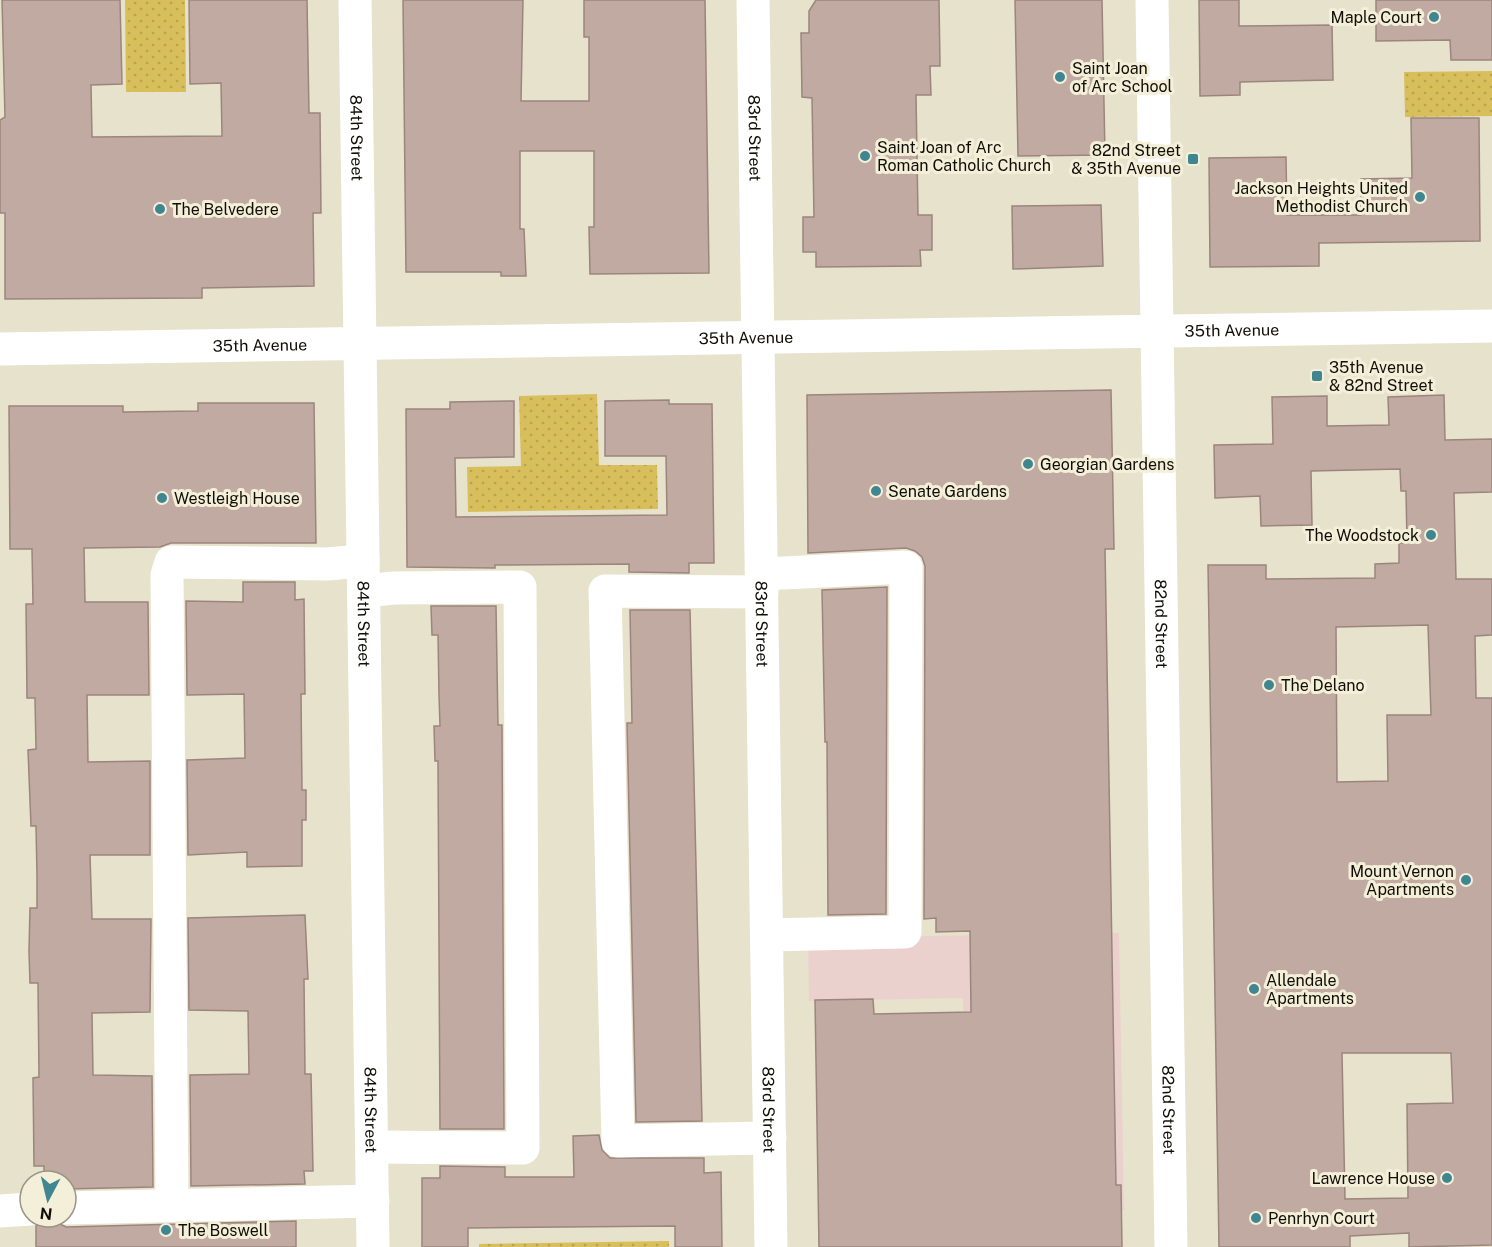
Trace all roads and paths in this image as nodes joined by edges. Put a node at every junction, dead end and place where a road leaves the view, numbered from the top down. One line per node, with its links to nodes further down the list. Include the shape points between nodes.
1 (355, 0): 7 (street, 84th Street)
2 (753, 0): 6 (street, 83rd Street)
3 (1152, 0): 5 (street, 82nd Street)
4 (1492, 326): 5 (street, 35th Avenue)
5 (1158, 331): 6 (street, 35th Avenue); 21 (street, 82nd Street)
6 (759, 337): 7 (street, 35th Avenue); 10 (street, 83rd Street)
7 (360, 342): 8 (street, 35th Avenue); 9 (street, 84th Street)
8 (0, 349)
9 (364, 576): 13 (street, 84th Street); 13 (street, via 394,588 520,587 523,1148); 15 (street, via 327,564 171,562 167,575)
10 (762, 583): 11 (street, 83rd Street); 11 (street, via 906,567 905,932); 12 (street, via 604,591 618,1141)
11 (767, 936): 12 (street, 83rd Street)
12 (770, 1138): 20 (street, 83rd Street)
13 (372, 1148): 14 (street, 84th Street)
14 (373, 1201): 15 (street); 19 (street, 84th Street)
15 (172, 1205): 16 (street)
16 (78, 1208)
17 (18, 1210): 18 (street)
18 (0, 1211)
19 (373, 1247)
20 (771, 1247)
21 (1171, 1247)

